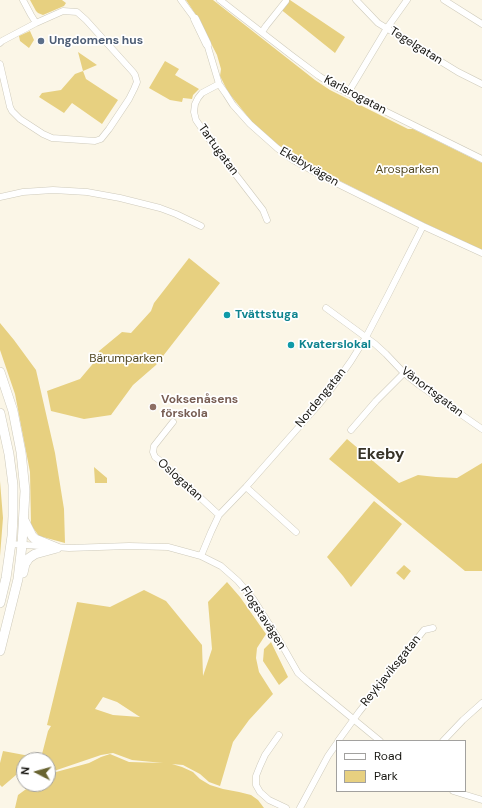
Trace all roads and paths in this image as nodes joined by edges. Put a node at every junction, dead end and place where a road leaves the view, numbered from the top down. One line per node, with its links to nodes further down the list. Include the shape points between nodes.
1 (23, 0): 9 (street)
2 (181, 0): 8 (street, Ekebyvägen)
3 (220, 0): 12 (street, Karlsrogatan)
4 (286, 0): 12 (street)
5 (356, 0): 11 (street, Tegelgatan, via 378,23)
6 (407, 0): 11 (street)
7 (444, 0): 10 (street)
8 (195, 19): 14 (street, Ekebyvägen)
9 (36, 23): 13 (street); 15 (street, via 64,11 77,12 135,75 136,82 129,100 102,139 95,141 49,138 20,119 10,107)
10 (482, 24)
11 (387, 28): 17 (street, Tegelgatan); 18 (street)
12 (262, 32): 18 (street, Karlsrogatan, via 319,76)
13 (0, 43)
14 (207, 44): 16 (street, Ekebyvägen)
15 (0, 64)
16 (219, 84): 21 (street, Tartugatan, via 198,98 194,112 196,120 263,210); 23 (street, Ekebyvägen, via 250,124 293,160)
17 (482, 84)
18 (348, 93): 19 (street, Karlsrogatan)
19 (482, 159)
20 (0, 196): 22 (street, via 52,190 87,192 160,208)
21 (267, 220)
22 (201, 226)
23 (423, 226): 24 (street, Ekebyvägen); 26 (street, Nordengatan)
24 (482, 253)
25 (326, 308): 26 (street, Vänortsgatan)
26 (366, 337): 28 (street, Vänortsgatan); 33 (street, Nordengatan, via 320,403)
27 (0, 372): 35 (main road, via 13,411 20,452 25,491)
28 (404, 373): 31 (street, Vänortsgatan); 32 (street)
29 (0, 413): 37 (main road, via 13,485)
30 (173, 422): 34 (street, Oslogatan, via 154,446 155,457)
31 (482, 428)
32 (351, 430)
33 (246, 488): 34 (street, Nordengatan); 36 (street)
34 (219, 515): 40 (street, Nordengatan)
35 (24, 518): 38 (main road); 39 (main road, via 35,539)
36 (296, 532)
37 (11, 544): 38 (street, Flogstavägen); 41 (main road)
38 (22, 545): 39 (street, Flogstavägen); 43 (main road, via 18,579)
39 (57, 548): 40 (street, Flogstavägen, via 154,546); 43 (main road, via 29,558 13,615)
40 (201, 556): 46 (street, Flogstavägen, via 221,566 238,581 254,600 298,673)
41 (0, 603)
42 (433, 628): 46 (street, Reykjaviksgatan, via 424,630)
43 (5, 632): 44 (main road)
44 (0, 651)
45 (482, 703): 50 (street)
46 (354, 720): 48 (street); 49 (street, Flogstavägen)
47 (279, 735): 54 (street, via 265,755 256,776 256,785 269,800)
48 (339, 740)
49 (379, 740)
50 (444, 740)
51 (336, 745): 55 (street)
52 (456, 792): 53 (street)
53 (482, 800)
54 (286, 808)
55 (300, 808)

